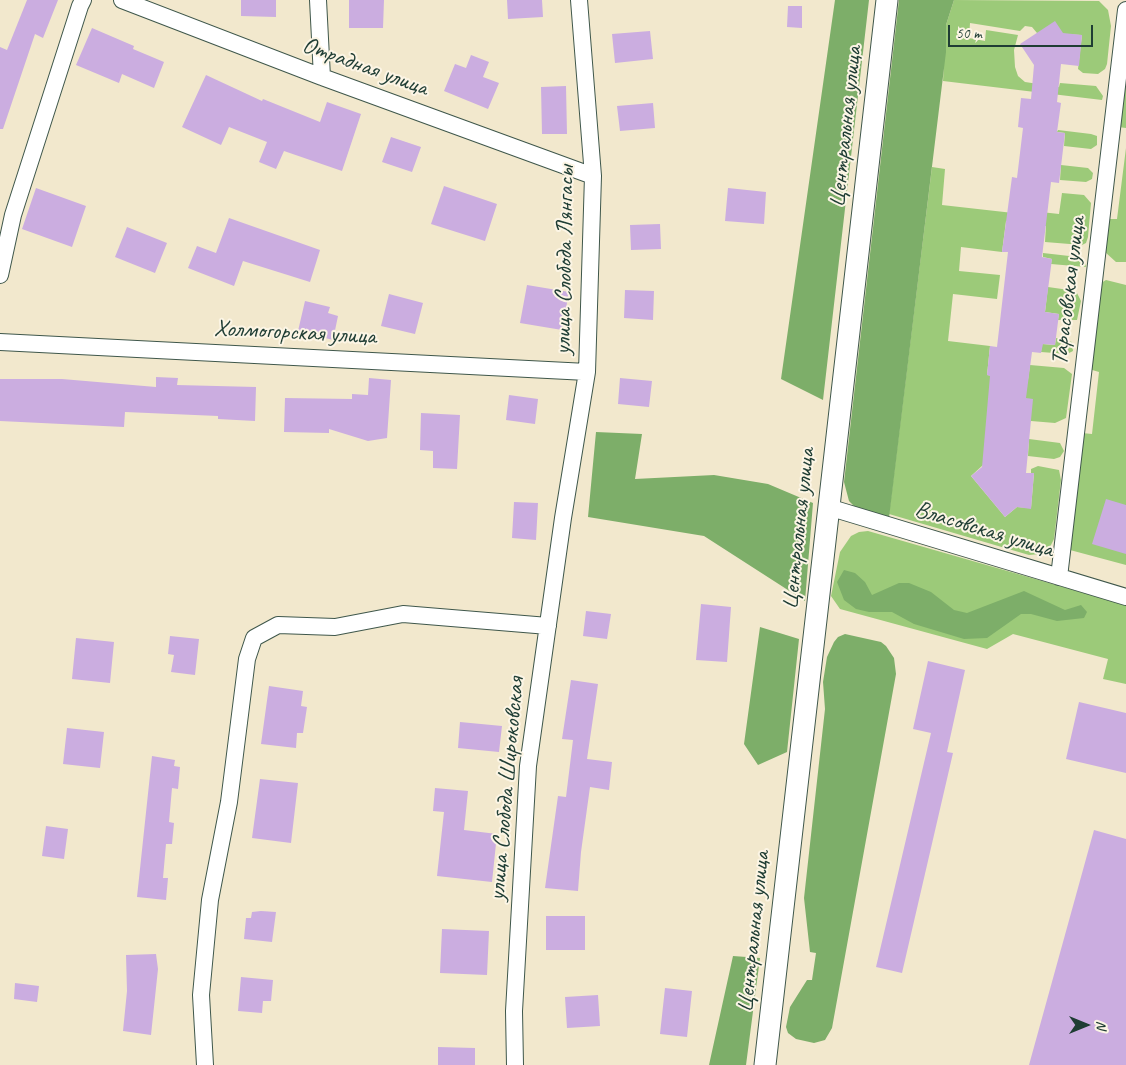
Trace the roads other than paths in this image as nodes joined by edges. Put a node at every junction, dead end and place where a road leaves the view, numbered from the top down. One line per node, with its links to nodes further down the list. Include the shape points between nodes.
1 (84, 0): 9 (street, via 13,215)
2 (122, 0): 7 (street, Отрадная улица)
3 (318, 0): 7 (street)
4 (579, 0): 8 (street, улица Слобода Лянгасы)
5 (887, 0): 12 (street, Центральная улица)
6 (1126, 10): 14 (street, Тарасовская улица)
7 (322, 77): 8 (street, Отрадная улица)
8 (593, 176): 11 (street, улица Слобода Лянгасы)
9 (0, 276)
10 (0, 342): 11 (street, Холмогорская улица)
11 (587, 372): 13 (street, улица Слобода Лянгасы)
12 (828, 507): 14 (street, Власовская улица); 19 (street, Центральная улица)
13 (563, 518): 16 (street, улица Слобода Широковская)
14 (1059, 577): 15 (street, Власовская улица)
15 (1126, 597)
16 (548, 626): 17 (street, via 403,614 336,627 278,625 254,638 248,659 230,802 210,900 201,995); 18 (street, улица Слобода Широковская, via 528,766 514,1011)
17 (205, 1065)
18 (516, 1065)
19 (766, 1065)

